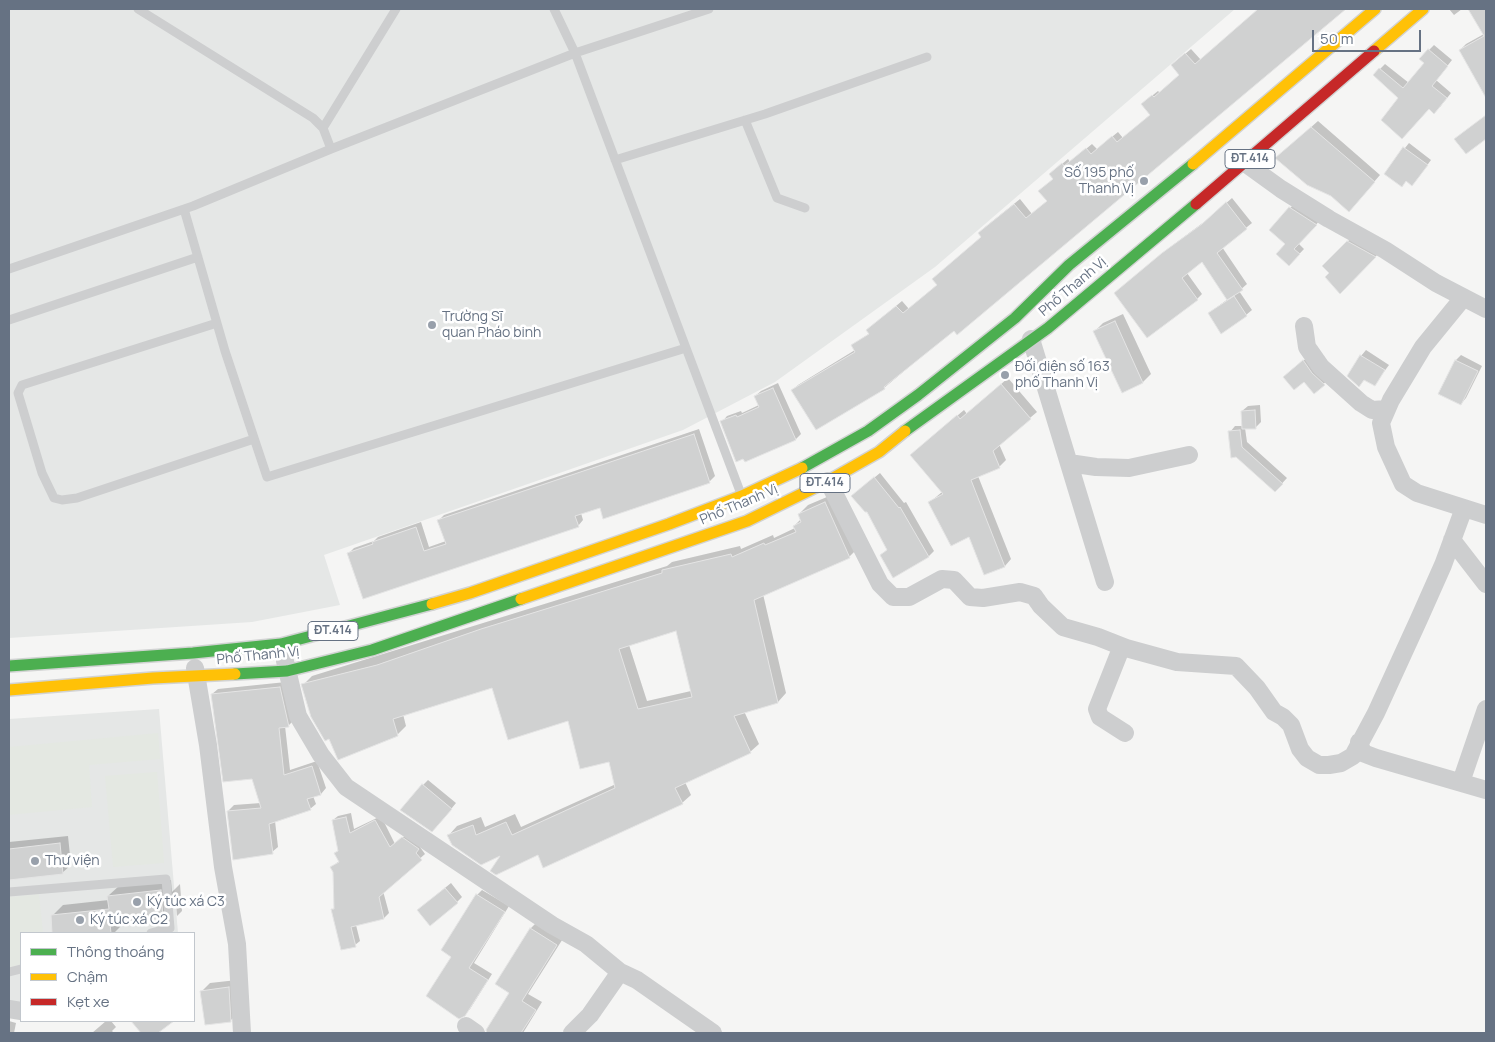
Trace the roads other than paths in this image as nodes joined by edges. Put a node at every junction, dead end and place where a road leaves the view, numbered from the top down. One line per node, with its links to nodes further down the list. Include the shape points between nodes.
1 (138, 9): 10 (lane)
2 (396, 9): 10 (lane)
3 (554, 9): 7 (lane)
4 (709, 9): 7 (lane)
5 (1375, 9): 30 (main road, Phố Thanh Vị, via 1069,266 1015,318 918,394 868,431 813,463)
6 (1422, 9): 13 (main road, Phố Thanh Vị / ĐT.414)
7 (575, 53): 11 (lane); 12 (lane)
8 (927, 57): 9 (lane)
9 (745, 120): 12 (lane); 14 (lane, via 777,198)
10 (323, 128): 11 (lane)
11 (331, 149): 15 (lane)
12 (615, 160): 24 (lane)
13 (1246, 163): 18 (street, via 1281,189); 23 (main road, Phố Thanh Vị / ĐT.414)
14 (805, 208)
15 (184, 209): 16 (lane); 17 (lane)
16 (198, 257): 20 (lane); 21 (lane)
17 (9, 269)
18 (1463, 298): 19 (street); 25 (street, via 1423,347)
19 (1486, 309)
20 (9, 320)
21 (217, 323): 26 (lane); 26 (lane, via 22,385 18,393 42,473 54,498 77,498)
22 (1304, 326): 25 (street, via 1307,347 1322,367 1361,403 1372,410)
23 (1031, 339): 28 (street); 29 (main road, Phố Thanh Vị / ĐT.414, via 879,452)
24 (686, 348): 26 (lane, via 266,477); 30 (lane)
25 (1387, 409): 31 (street, via 1381,423 1386,447 1403,484 1418,493)
26 (254, 439)
27 (1189, 455): 28 (street, via 1129,468)
28 (1069, 463): 34 (street)
29 (828, 481): 37 (street, via 880,584 893,597 909,597 942,579 954,580 970,597 1020,592 1034,596 1063,626); 40 (main road, Phố Thanh Vị / ĐT.414, via 748,521 372,650)
30 (742, 496): 36 (main road, Phố Thanh Vị / ĐT.414, via 470,593)
31 (1464, 508): 32 (street); 33 (street)
32 (1486, 515)
33 (1452, 540): 35 (street); 45 (street, via 1376,713)
34 (1105, 582)
35 (1486, 584)
36 (281, 644): 38 (main road, Phố Thanh Vị / ĐT.414); 40 (street)
37 (1126, 648): 44 (street, via 1120,651 1097,709 1100,717); 45 (street, via 1176,662 1236,666 1274,712 1291,725 1307,758 1319,765 1341,763 1353,756)
38 (193, 653): 39 (main road, Phố Thanh Vị); 41 (street)
39 (9, 666)
40 (287, 671): 41 (main road, Phố Thanh Vị); 50 (street, via 298,716 346,787 552,925 586,944)
41 (197, 677): 42 (main road, Phố Thanh Vị); 51 (street, via 237,944)
42 (9, 690)
43 (1486, 709): 46 (street)
44 (1125, 733)
45 (1359, 742): 46 (street, via 1363,753)
46 (1461, 782): 47 (street)
47 (1486, 790)
48 (9, 892): 49 (lane, via 166,879 170,928)
49 (155, 932)
50 (620, 972): 52 (street, via 590,1015); 53 (street, via 637,980)
51 (242, 1033)
52 (572, 1033)
53 (712, 1033)

